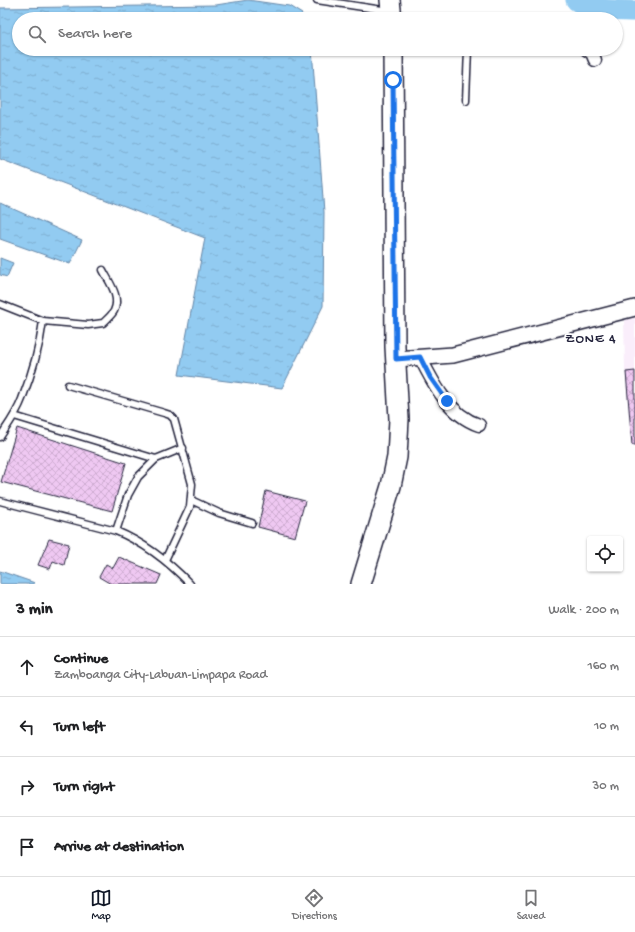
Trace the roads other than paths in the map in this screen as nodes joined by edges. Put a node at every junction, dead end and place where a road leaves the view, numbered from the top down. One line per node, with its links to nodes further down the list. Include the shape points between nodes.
1 (317, 0): 2 (lane)
2 (391, 10)
3 (393, 56): 13 (main road)
4 (468, 56): 7 (lane)
5 (593, 56): 6 (street)
6 (595, 60)
7 (466, 100)
8 (103, 270): 11 (lane, via 115,292 116,302 114,311 103,323 88,325)
9 (0, 304): 11 (lane)
10 (635, 308): 12 (street, via 453,355)
11 (43, 320): 15 (lane, via 41,336 22,400)
12 (420, 357): 13 (street); 16 (street, via 430,377 449,403 462,417)
13 (396, 359): 26 (main road, via 399,419 397,457 392,486)
14 (68, 385): 18 (lane, via 170,415 177,424)
15 (14, 416): 17 (lane); 19 (lane)
16 (479, 425)
17 (0, 437)
18 (183, 448): 19 (lane); 20 (lane, via 192,484)
19 (156, 459): 23 (lane, via 138,477 131,489)
20 (190, 500): 22 (lane); 24 (lane, via 190,506)
21 (0, 501): 23 (lane)
22 (252, 523)
23 (116, 531): 24 (lane, via 142,543)
24 (165, 560): 25 (lane)
25 (190, 584)
26 (361, 584)

